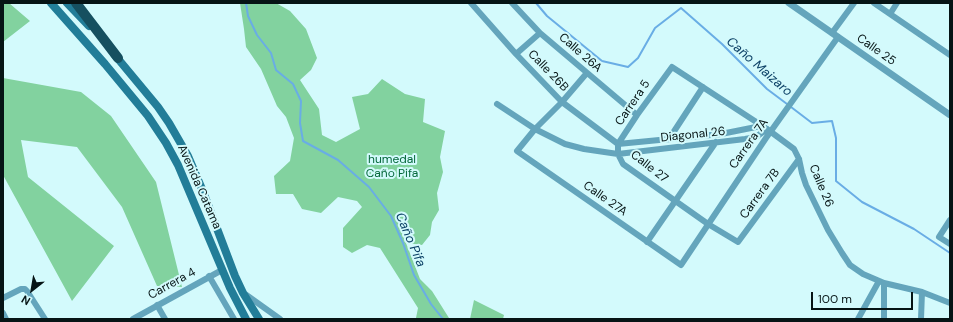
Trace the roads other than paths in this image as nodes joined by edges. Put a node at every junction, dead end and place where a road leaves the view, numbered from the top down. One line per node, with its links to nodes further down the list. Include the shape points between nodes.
1 (51, 3): 38 (main road, Avenida Catama, via 106,64 166,143 178,164)
2 (68, 3): 15 (main road, Avenida Catama)
3 (76, 3): 15 (highway)
4 (471, 3): 13 (street, Calle 26B)
5 (512, 3): 11 (street, Calle 26A)
6 (789, 3): 12 (street, Calle 25)
7 (854, 3): 12 (street, Carrera 7A)
8 (874, 3): 10 (street)
9 (897, 3): 10 (street)
10 (890, 14): 14 (street)
11 (540, 34): 13 (street); 17 (street, Calle 26A)
12 (835, 35): 22 (street, Calle 25); 24 (street, Carrera 7A, via 784,114)
13 (516, 54): 19 (street, Calle 26B)
14 (950, 55)
15 (118, 58): 42 (main road, Avenida Catama, via 158,107 188,156)
16 (672, 67): 18 (street, Calle 26); 21 (street, Carrera 5)
17 (586, 74): 19 (street); 21 (street, Calle 26A)
18 (703, 87): 24 (street, Calle 26); 26 (street)
19 (562, 102): 23 (street); 28 (street, Calle 26B)
20 (497, 104): 23 (street, Calle 27)
21 (637, 115): 28 (street, Carrera 5)
22 (950, 115)
23 (535, 129): 29 (street, Calle 27, via 572,146); 34 (street, Calle 27A, via 517,151)
24 (766, 129): 25 (street, Diagonal 26); 27 (street, Diagonal 26, via 756,137); 30 (street, Calle 26, via 794,149); 33 (street, Carrera 7A)
25 (721, 134): 26 (street, Diagonal 26); 27 (street)
26 (669, 138): 28 (street, Diagonal 26)
27 (715, 143): 29 (street, Diagonal 26); 31 (street)
28 (618, 144): 29 (street, Carrera 5)
29 (618, 154): 31 (street, Calle 27, via 623,164)
30 (799, 158): 35 (street, Carrera 7B); 40 (street, Calle 26, via 806,185 828,230 850,265)
31 (675, 201): 33 (street, Calle 27); 34 (street)
32 (950, 220): 36 (street, via 940,237)
33 (708, 224): 35 (street, Calle 27); 37 (street, Carrera 7A)
34 (647, 242): 37 (street, Calle 27A)
35 (738, 242)
36 (950, 244)
37 (681, 266)
38 (222, 270): 39 (street, Carrera 4); 53 (main road, Avenida Catama)
39 (209, 276): 45 (street, Carrera 4); 52 (street)
40 (882, 282): 41 (street, Calle 26); 56 (street); 57 (street)
41 (922, 292): 44 (street, Calle 26); 58 (street)
42 (243, 293): 47 (street); 54 (main road, Avenida Catama)
43 (3, 298): 49 (street, via 25,289)
44 (950, 304)
45 (157, 305): 50 (street, Carrera 4); 51 (street)
46 (3, 314): 48 (street)
47 (279, 318): 55 (street)
48 (6, 319)
49 (45, 319)
50 (133, 319)
51 (165, 319)
52 (234, 319)
53 (246, 319)
54 (259, 319)
55 (268, 319)
56 (858, 319)
57 (884, 319)
58 (921, 319)

